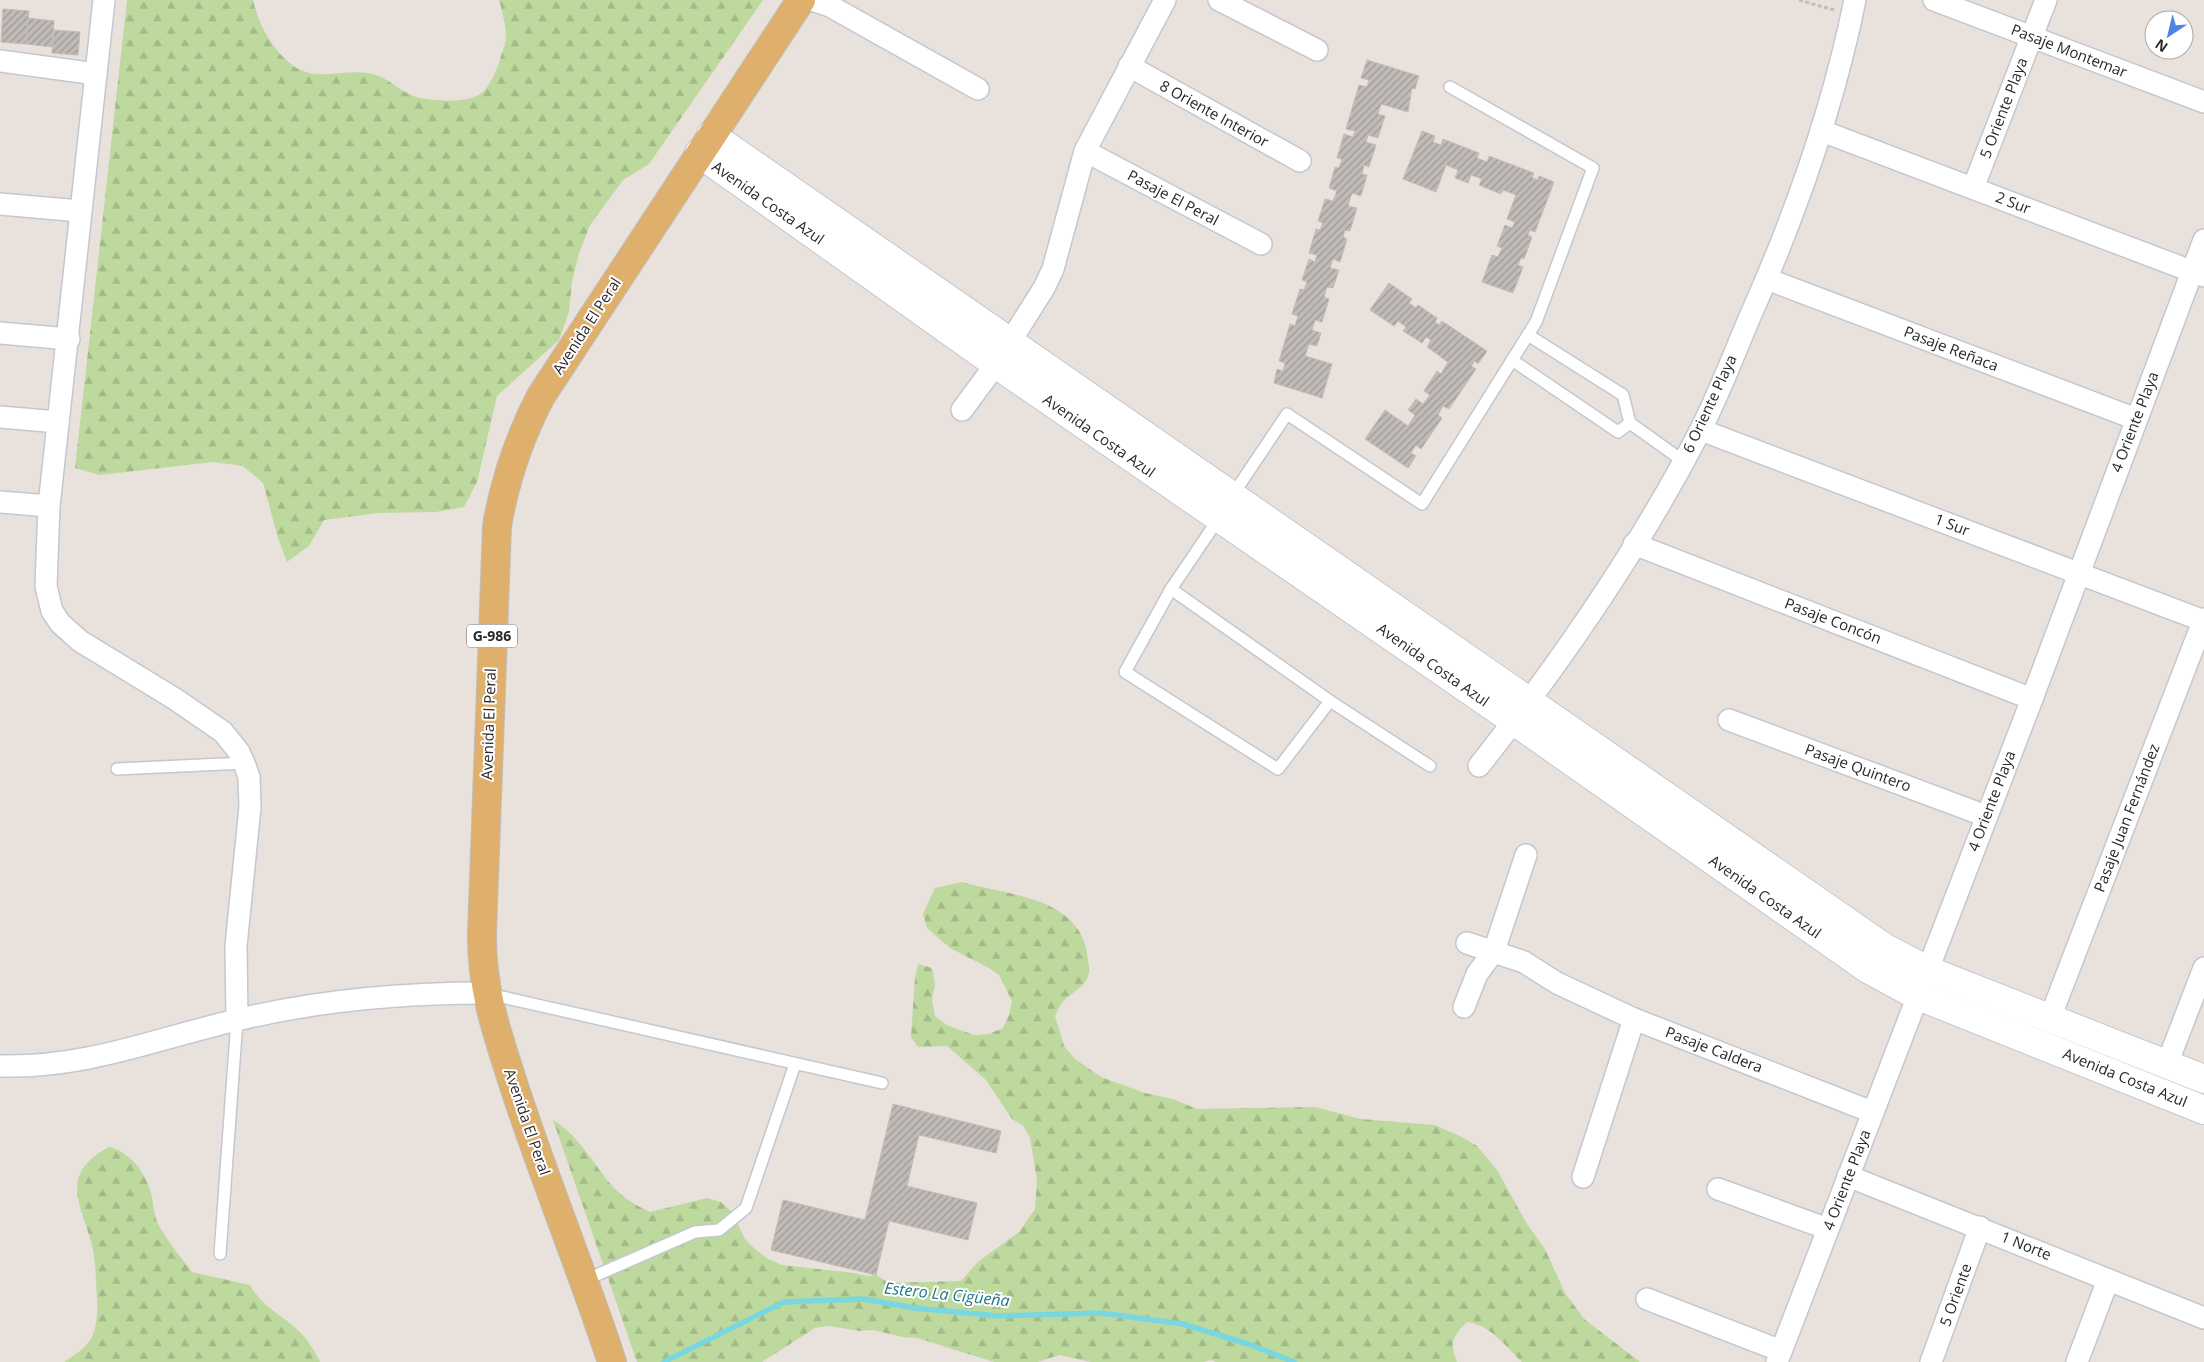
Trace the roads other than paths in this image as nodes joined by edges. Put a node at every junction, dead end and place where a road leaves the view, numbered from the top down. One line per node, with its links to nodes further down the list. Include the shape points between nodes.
1 (104, 0): 13 (street)
2 (801, 0): 18 (main road, Avenida El Peral / G-986)
3 (812, 0): 15 (street, via 830,6)
4 (1164, 0): 12 (street)
5 (1219, 0): 10 (street)
6 (1934, 0): 9 (street, Pasaje Montemar)
7 (2046, 0): 9 (street, 5 Oriente Playa)
8 (1853, 7): 17 (street, 6 Oriente Playa)
9 (2032, 37): 16 (street, Pasaje Montemar); 21 (street, 5 Oriente Playa)
10 (1317, 50)
11 (0, 61): 13 (street)
12 (1129, 66): 19 (street); 20 (street, 8 Oriente Interior)
13 (96, 74): 23 (street)
14 (1450, 87): 29 (lane, via 1593,168 1536,322)
15 (978, 89)
16 (2204, 102)
17 (1822, 131): 21 (street, 2 Sur); 27 (street, 6 Oriente Playa)
18 (705, 144): 31 (street, Avenida Costa Azul); 33 (street, Avenida Costa Azul); 62 (main road, Avenida El Peral / G-986, via 541,396 518,442 506,483 496,548 482,942)
19 (1085, 151): 25 (street, Pasaje El Peral); 31 (street, via 1053,269)
20 (1300, 161)
21 (1973, 188): 26 (street, 2 Sur)
22 (0, 204): 23 (street)
23 (80, 211): 30 (street)
24 (2204, 240): 26 (street, 4 Oriente Playa)
25 (1261, 244)
26 (2198, 274): 36 (street, 4 Oriente Playa)
27 (1767, 279): 36 (street, Pasaje Reñaca); 39 (street, 6 Oriente Playa)
28 (0, 333): 30 (street)
29 (1528, 334): 32 (lane); 38 (lane, via 1623,396)
30 (69, 339): 37 (street)
31 (1010, 341): 33 (street); 43 (street, Avenida Costa Azul)
32 (1512, 360): 38 (lane, via 1618,432); 43 (lane, via 1422,504 1287,414)
33 (996, 364): 34 (street); 43 (street, Avenida Costa Azul)
34 (962, 410)
35 (0, 417): 37 (street)
36 (2136, 419): 45 (street, 4 Oriente Playa)
37 (58, 422): 42 (street)
38 (1630, 422): 40 (lane)
39 (1701, 430): 40 (street, 6 Oriente Playa); 45 (street, 1 Sur)
40 (1683, 461): 44 (street, 6 Oriente Playa)
41 (0, 502): 42 (street)
42 (49, 506): 52 (street, via 46,586 48,599 60,623 80,641 175,698 223,732)
43 (1226, 507): 46 (lane); 50 (street, Avenida Costa Azul)
44 (1634, 544): 48 (street, Pasaje Concón); 50 (street, 6 Oriente Playa)
45 (2078, 573): 47 (street, 1 Sur); 48 (street, 4 Oriente Playa)
46 (1171, 589): 49 (lane); 49 (lane, via 1125,672 1278,769)
47 (2204, 620): 65 (street, Pasaje Juan Fernández)
48 (2032, 699): 56 (street, 4 Oriente Playa)
49 (1330, 701): 53 (lane)
50 (1521, 712): 54 (street, 6 Oriente Playa); 61 (street, Avenida Costa Azul, via 1869,938); 63 (street, Avenida Costa Azul, via 1868,969)
51 (1729, 720): 56 (street, Pasaje Quintero)
52 (244, 763): 55 (lane); 67 (street, via 249,777 250,807 236,946)
53 (1430, 766)
54 (1479, 766)
55 (117, 769)
56 (1986, 816): 61 (street, 4 Oriente Playa)
57 (1526, 855): 59 (street)
58 (1467, 943): 59 (street, Pasaje Caldera)
59 (1494, 951): 64 (street, via 1477,974); 66 (street, Pasaje Caldera, via 1524,962 1557,983)
60 (2204, 968): 69 (street)
61 (1926, 970): 63 (street, 4 Oriente Playa); 65 (street, Avenida Costa Azul)
62 (486, 993): 67 (street, via 366,998 286,1009); 68 (lane); 82 (main road, Avenida El Peral / G-986, via 526,1122)
63 (1916, 996): 73 (street, Avenida Costa Azul); 74 (street, 4 Oriente Playa)
64 (1464, 1007)
65 (2050, 1018): 69 (street, Avenida Costa Azul)
66 (1634, 1019): 74 (street, Pasaje Caldera); 76 (street)
67 (237, 1020): 70 (street, via 103,1056); 80 (lane)
68 (795, 1064): 72 (lane); 82 (lane, via 746,1208 719,1230 695,1232)
69 (2167, 1064): 71 (street, Avenida Costa Azul)
70 (0, 1066)
71 (2204, 1079)
72 (882, 1083)
73 (2204, 1110)
74 (1872, 1112): 75 (street, 4 Oriente Playa)
75 (1848, 1176): 78 (street, 1 Norte); 79 (street, 4 Oriente Playa)
76 (1583, 1177)
77 (1718, 1189): 79 (street)
78 (1980, 1227): 81 (street, 1 Norte); 87 (street, 5 Oriente)
79 (1828, 1229): 86 (street, 4 Oriente Playa)
80 (220, 1254)
81 (2108, 1280): 84 (street, 1 Norte); 88 (street)
82 (582, 1281): 85 (main road, Avenida El Peral / G-986)
83 (1647, 1299): 86 (street)
84 (2204, 1318)
85 (608, 1350)
86 (1779, 1357)
87 (1931, 1362)
88 (2077, 1362)

